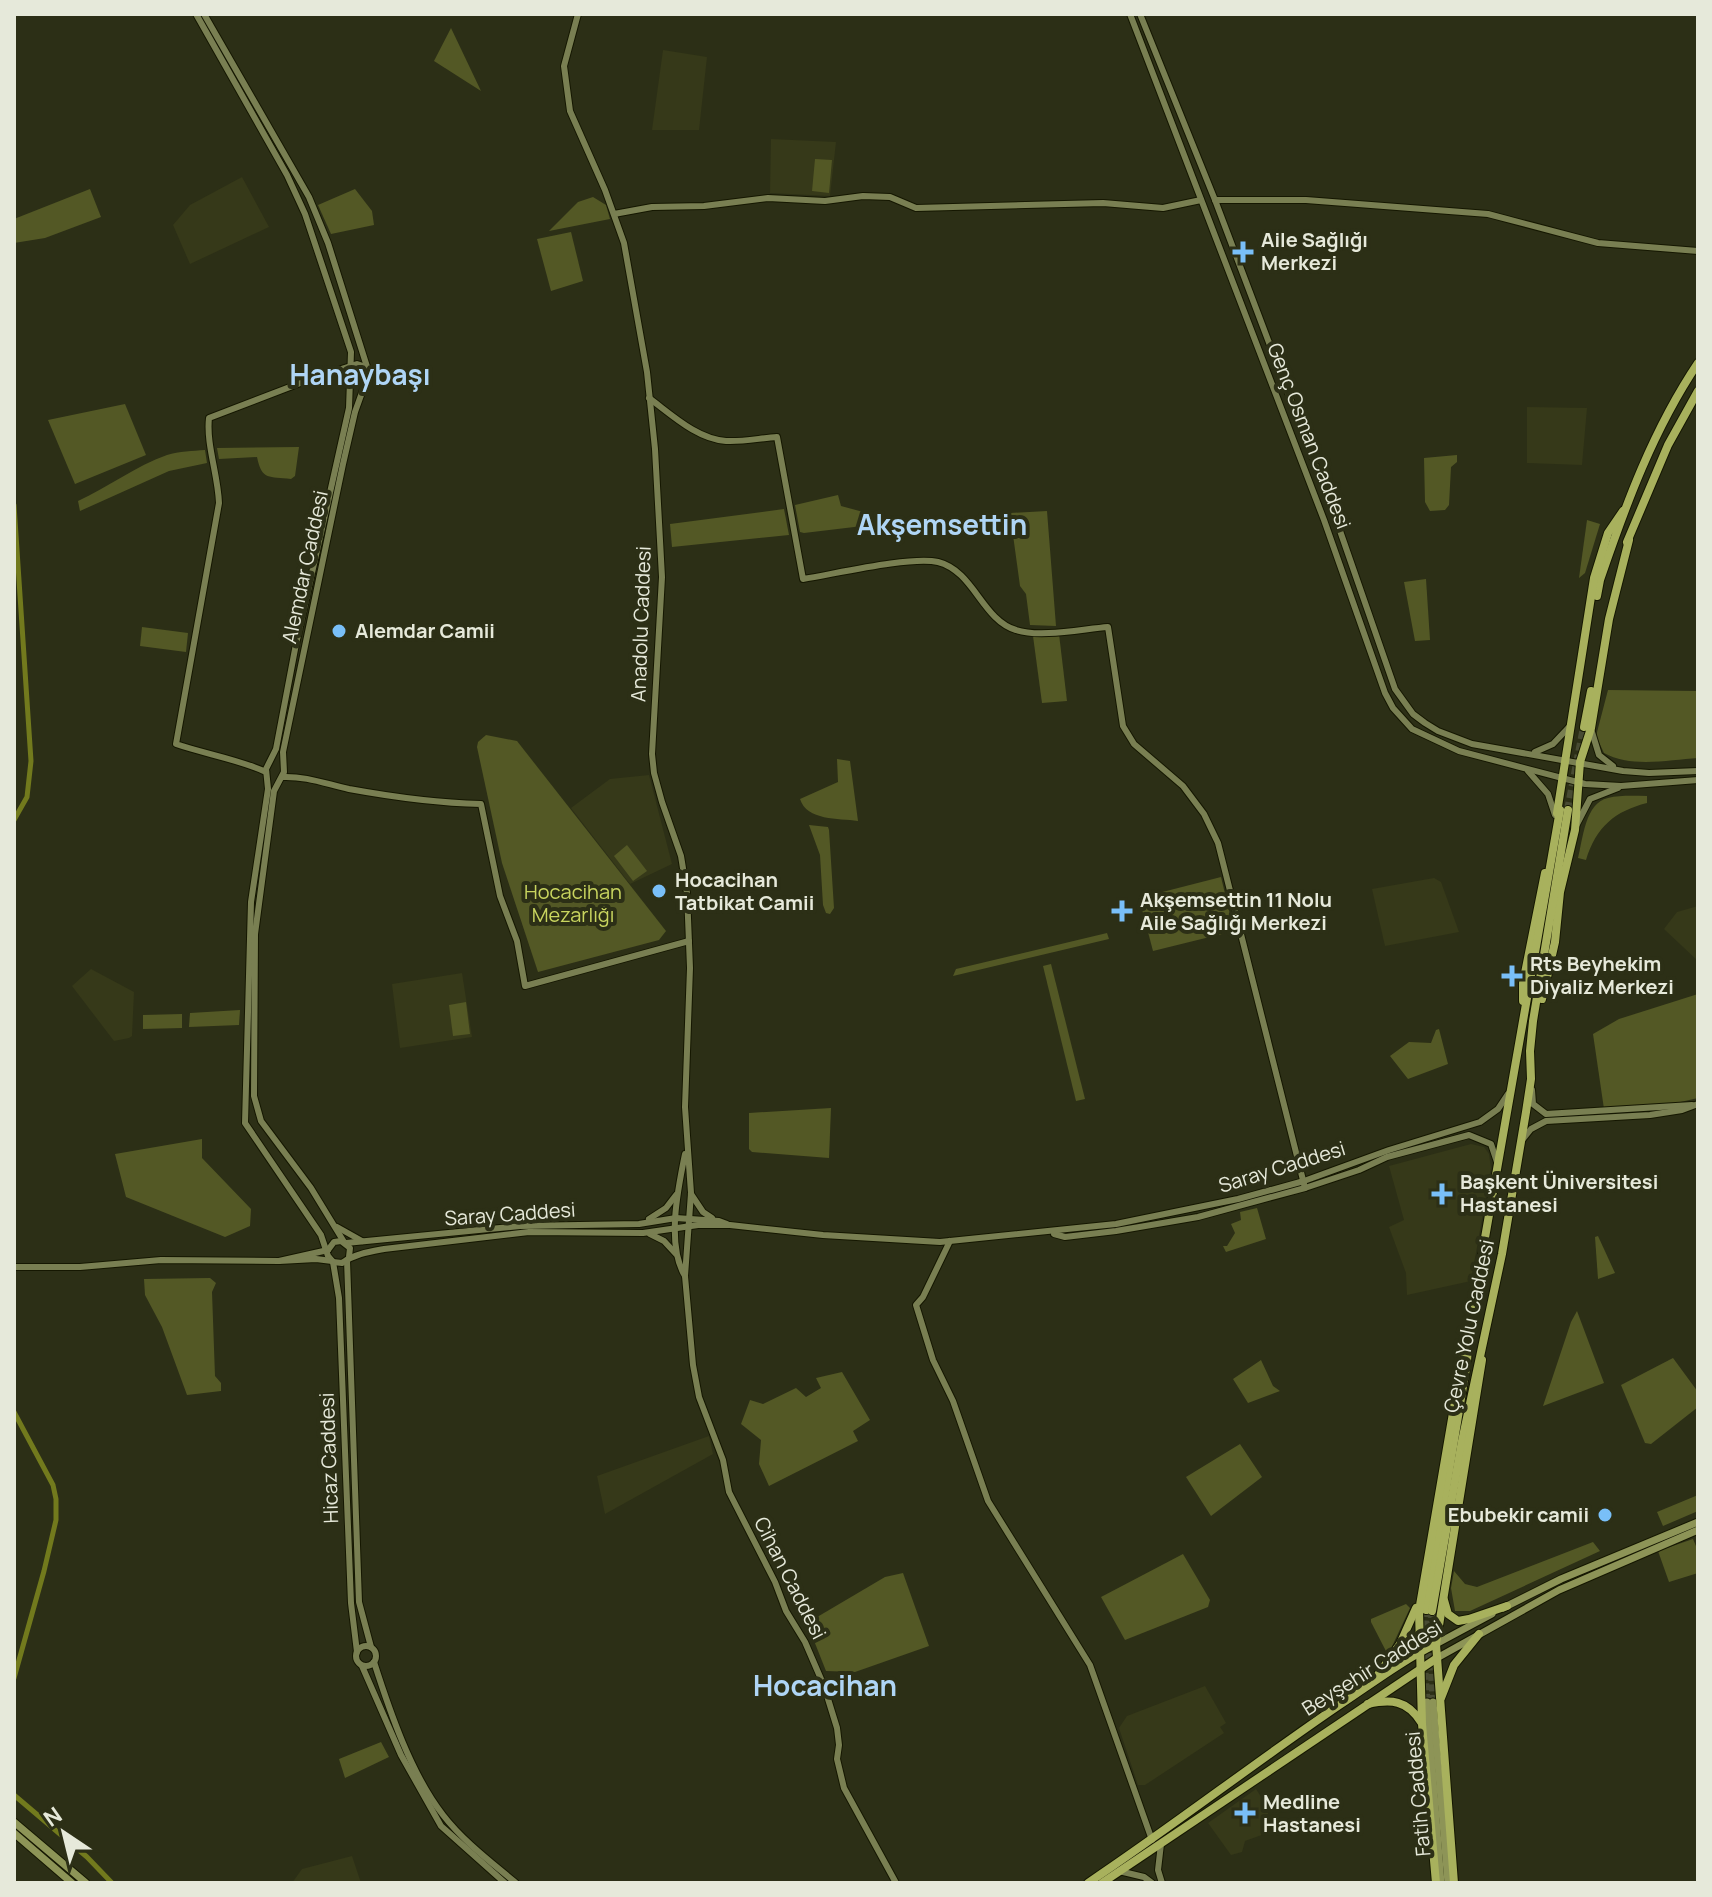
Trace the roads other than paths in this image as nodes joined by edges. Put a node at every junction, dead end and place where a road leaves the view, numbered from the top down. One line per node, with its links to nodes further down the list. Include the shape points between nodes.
1 (196, 14): 11 (street, via 305,214 350,347)
2 (204, 14): 12 (street, via 309,197)
3 (578, 14): 8 (street, Anadolu Caddesi, via 564,66 570,111)
4 (1130, 14): 6 (street, Genç Osman Caddesi)
5 (1140, 14): 7 (street, Genç Osman Caddesi)
6 (1201, 200): 8 (street, via 1163,208 1103,203 916,208 890,197 768,198); 25 (street, Genç Osman Caddesi, via 1387,697 1422,735)
7 (1215, 200): 9 (street, via 1306,200 1488,214 1598,243); 19 (street, Genç Osman Caddesi, via 1395,689 1425,723 1446,734)
8 (614, 214): 17 (street, Anadolu Caddesi, via 629,270)
9 (1698, 251)
10 (1698, 363): 18 (highway, via 1664,417 1608,533 1594,578)
11 (351, 367): 12 (street); 13 (street); 15 (street)
12 (366, 367): 14 (street)
13 (316, 377): 15 (street); 23 (street, via 209,418 219,503 176,744)
14 (368, 379): 15 (street, via 357,384); 24 (street, Alemdar Caddesi, via 343,464)
15 (350, 380): 22 (street, Alemdar Caddesi, via 349,408)
16 (1698, 391): 18 (highway, via 1668,445 1629,540)
17 (649, 398): 37 (street, Anadolu Caddesi, via 662,577 652,754 681,856); 49 (street, via 712,438 777,437 803,579 938,562 956,570 1013,630 1108,627 1123,726 1134,744 1183,786 1218,843)
18 (1580, 726): 19 (street, via 1553,744); 20 (highway); 21 (highway); 26 (street, via 1599,755)
19 (1525, 753): 20 (street, Genç Osman Caddesi)
20 (1565, 759): 21 (street, Genç Osman Caddesi); 31 (highway)
21 (1580, 762): 26 (street, Genç Osman Caddesi); 33 (highway)
22 (269, 763): 23 (street); 24 (street); 28 (street)
23 (251, 765): 28 (street)
24 (283, 765): 29 (street); 30 (street)
25 (1521, 767): 31 (street, Genç Osman Caddesi); 35 (street, via 1548,794)
26 (1623, 771): 27 (street, Genç Osman Caddesi)
27 (1698, 771)
28 (267, 774): 30 (street); 43 (street, via 251,902)
29 (299, 776): 30 (street); 37 (street, via 439,803 481,804 525,986)
30 (280, 778): 44 (street, via 266,839 255,934 254,1096)
31 (1561, 779): 33 (street, Genç Osman Caddesi); 35 (highway)
32 (1698, 780): 34 (street)
33 (1577, 783): 34 (street, Genç Osman Caddesi); 36 (highway)
34 (1624, 786): 36 (street, via 1590,799)
35 (1556, 822): 38 (highway, via 1523,983)
36 (1575, 830): 39 (highway)
37 (689, 941): 46 (street, Anadolu Caddesi)
38 (1523, 1023): 39 (highway, Çevre Yolu Caddesi, via 1564,810); 41 (highway, Çevre Yolu Caddesi)
39 (1530, 1051): 40 (highway, Çevre Yolu Caddesi)
40 (1531, 1079): 42 (street, via 1533,1104 1546,1114); 47 (highway, Çevre Yolu Caddesi)
41 (1510, 1091): 48 (highway, Çevre Yolu Caddesi); 49 (street, Saray Caddesi, via 1480,1122)
42 (1695, 1104): 47 (street, via 1650,1115 1546,1121 1523,1137)
43 (246, 1118): 44 (street, via 252,1114); 45 (street)
44 (260, 1119): 45 (street, via 259,1129); 55 (street)
45 (248, 1129): 64 (street)
46 (686, 1149): 50 (street, Anadolu Caddesi); 51 (street, Anadolu Caddesi)
47 (1519, 1151): 72 (highway, Çevre Yolu Caddesi)
48 (1499, 1168): 49 (street, Saray Caddesi, via 1491,1144 1469,1135); 71 (highway, Çevre Yolu Caddesi)
49 (1305, 1184): 61 (street, Saray Caddesi, via 1172,1222 1065,1237 1046,1232)
50 (679, 1187): 53 (street, Anadolu Caddesi); 56 (street, via 666,1208)
51 (691, 1193): 52 (street, Anadolu Caddesi); 54 (street, via 703,1212)
52 (689, 1217): 53 (street, Saray Caddesi); 54 (street, Saray Caddesi); 58 (street, Anadolu Caddesi)
53 (676, 1218): 56 (street, Saray Caddesi); 59 (street, Anadolu Caddesi)
54 (719, 1221): 57 (street, Saray Caddesi)
55 (334, 1224): 62 (street); 63 (street)
56 (639, 1224): 62 (street, Saray Caddesi, via 520,1226)
57 (730, 1225): 58 (street, Saray Caddesi); 61 (street, Saray Caddesi)
58 (688, 1227): 59 (street, Saray Caddesi); 70 (street, Cihan Caddesi)
59 (676, 1229): 60 (street, Saray Caddesi); 66 (street, Cihan Caddesi)
60 (643, 1233): 65 (street, Saray Caddesi, via 529,1232); 66 (street, via 664,1241)
61 (950, 1241): 98 (street, via 916,1305 917,1315 988,1501 1090,1665)
62 (366, 1242): 63 (street, Saray Caddesi)
63 (345, 1243): 64 (street, via 334,1242); 65 (street)
64 (328, 1250): 67 (street); 68 (street)
65 (348, 1258): 68 (street); 83 (street, Hicaz Caddesi, via 359,1602)
66 (678, 1258): 70 (street, Cihan Caddesi)
67 (279, 1261): 68 (street); 69 (street)
68 (333, 1262): 84 (street, Hicaz Caddesi)
69 (14, 1267)
70 (685, 1276): 104 (street, Cihan Caddesi, via 699,1397 729,1492 815,1663 837,1728 844,1788)
71 (1469, 1329): 76 (highway); 78 (highway, Çevre Yolu Caddesi)
72 (1485, 1331): 75 (highway); 78 (highway, Çevre Yolu Caddesi)
73 (1698, 1522): 77 (main road, Beyşehir Caddesi)
74 (1698, 1530): 80 (main road, Beyşehir Caddesi, via 1559,1590)
75 (1445, 1578): 77 (highway, via 1445,1608 1454,1620); 78 (highway)
76 (1421, 1592): 78 (highway); 92 (highway, via 1395,1654)
77 (1507, 1606): 79 (main road, Beyşehir Caddesi)
78 (1429, 1611): 82 (highway); 85 (highway)
79 (1459, 1632): 81 (main road, via 1457,1638); 82 (main road, Beyşehir Caddesi)
80 (1479, 1634): 81 (main road, Beyşehir Caddesi); 93 (highway)
81 (1464, 1643): 86 (main road, Beyşehir Caddesi)
82 (1436, 1644): 85 (highway, Beyşehir Caddesi); 86 (highway)
83 (371, 1647): 84 (street); 87 (street)
84 (357, 1652): 88 (street)
85 (1419, 1653): 89 (highway); 90 (highway, Beyşehir Caddesi)
86 (1437, 1658): 89 (highway, Beyşehir Caddesi); 93 (highway)
87 (374, 1662): 88 (street); 103 (street, via 409,1754 442,1814)
88 (362, 1666): 102 (street, via 401,1755 441,1826)
89 (1419, 1669): 91 (highway, Beyşehir Caddesi); 93 (highway)
90 (1389, 1672): 91 (highway, via 1399,1675); 92 (highway, Beyşehir Caddesi)
91 (1395, 1684): 94 (highway, Beyşehir Caddesi)
92 (1363, 1690): 98 (highway, Beyşehir Caddesi)
93 (1432, 1699): 95 (highway); 109 (main road, Fatih Caddesi); 110 (main road, Fatih Caddesi); 111 (highway)
94 (1363, 1705): 95 (highway, via 1401,1702); 98 (highway, Beyşehir Caddesi)
95 (1422, 1724): 109 (highway)
96 (14, 1822): 101 (main road)
97 (14, 1833): 100 (main road)
98 (1157, 1842): 99 (highway, Beyşehir Caddesi); 105 (highway, Beyşehir Caddesi); 108 (street)
99 (1119, 1871): 106 (highway, Beyşehir Caddesi); 107 (street)
100 (72, 1883)
101 (86, 1883)
102 (505, 1883)
103 (516, 1883)
104 (896, 1883)
105 (1088, 1883)
106 (1102, 1883)
107 (1152, 1883)
108 (1162, 1883)
109 (1438, 1883)
110 (1448, 1883)
111 (1454, 1883)

